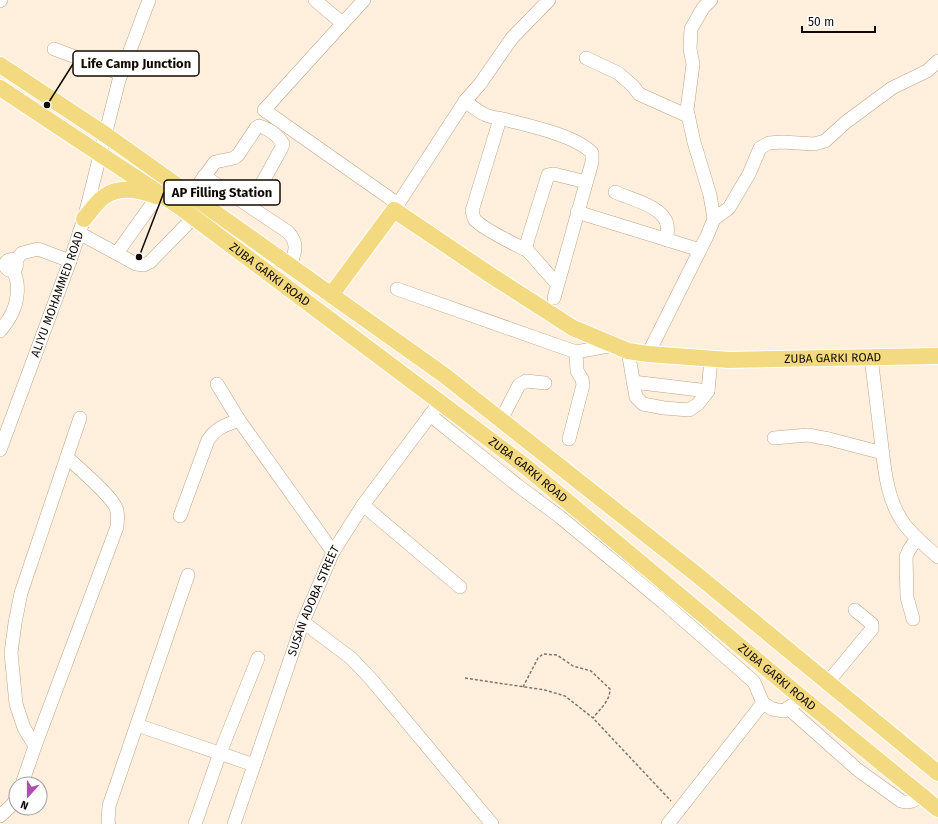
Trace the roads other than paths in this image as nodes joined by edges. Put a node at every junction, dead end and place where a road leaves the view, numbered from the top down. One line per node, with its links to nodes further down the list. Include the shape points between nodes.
1 (149, 0): 11 (street, ALIYU MOHAMMED ROAD)
2 (315, 0): 6 (street)
3 (364, 0): 6 (street)
4 (549, 0): 13 (street, via 512,38)
5 (711, 0): 14 (street, via 703,8 691,29 690,49 693,64)
6 (342, 23): 24 (street, via 264,110)
7 (54, 49): 11 (street)
8 (586, 58): 14 (street, via 618,73 640,94)
9 (938, 61): 27 (street, via 927,71 892,88 825,141 814,144 769,143 760,148 749,174 729,208)
10 (0, 65): 16 (main road, ZUBA GARKI ROAD)
11 (121, 74): 16 (street, ALIYU MOHAMMED ROAD)
12 (0, 88): 17 (main road, ZUBA GARKI ROAD)
13 (465, 101): 15 (street, via 479,112); 24 (street)
14 (688, 116): 27 (street)
15 (500, 119): 19 (street, via 562,136 587,148 592,153 592,162); 31 (street, via 472,211 473,216 493,232)
16 (106, 135): 17 (street, ALIYU MOHAMMED ROAD); 23 (main road, ZUBA GARKI ROAD)
17 (99, 154): 23 (main road, ZUBA GARKI ROAD); 28 (street, ALIYU MOHAMMED ROAD)
18 (204, 176): 21 (street, via 215,162 238,155 256,128 263,127 280,138 283,144); 23 (street); 34 (street, via 288,232 295,242 295,254)
19 (586, 182): 25 (street); 31 (street, via 550,173 548,175 528,239)
20 (615, 192): 29 (street, via 657,210 667,225)
21 (256, 194)
22 (157, 197): 23 (main road); 28 (main road, via 139,191 115,191 104,196); 32 (street)
23 (185, 201): 26 (main road, ZUBA GARKI ROAD); 34 (main road, ZUBA GARKI ROAD)
24 (396, 207): 37 (main road); 40 (main road, ZUBA GARKI ROAD, via 492,276 573,328)
25 (578, 212): 29 (street); 35 (street)
26 (194, 217): 32 (street, via 144,265 136,264); 50 (main road, ZUBA GARKI ROAD)
27 (714, 219): 30 (street)
28 (81, 226): 32 (street); 33 (street, ALIYU MOHAMMED ROAD)
29 (667, 240): 30 (street)
30 (700, 250): 42 (street)
31 (528, 252): 35 (street)
32 (117, 253)
33 (70, 261): 39 (street, via 38,249 22,253 14,266 18,293 12,313); 57 (street, ALIYU MOHAMMED ROAD)
34 (290, 266): 37 (main road, ZUBA GARKI ROAD)
35 (557, 284): 38 (street)
36 (397, 289): 41 (street)
37 (331, 295): 54 (main road, ZUBA GARKI ROAD, via 444,374)
38 (554, 298)
39 (0, 332)
40 (621, 348): 41 (street); 42 (main road, ZUBA GARKI ROAD); 46 (street)
41 (576, 352): 56 (street, via 577,371 583,385)
42 (648, 354): 45 (main road, ZUBA GARKI ROAD)
43 (938, 356): 44 (main road, ZUBA GARKI ROAD)
44 (871, 357): 45 (main road, ZUBA GARKI ROAD); 58 (street)
45 (712, 359): 49 (street)
46 (633, 382): 49 (street); 49 (street, via 636,398 643,404 664,408 689,410 698,404)
47 (546, 383): 54 (street, via 526,381 519,385)
48 (217, 384): 53 (street)
49 (708, 391)
50 (440, 402): 51 (street, SUSAN ADOBA STREET); 72 (main road, ZUBA GARKI ROAD, via 525,466)
51 (430, 415): 60 (street, SUSAN ADOBA STREET); 73 (street, via 663,602 754,682)
52 (80, 418): 59 (street)
53 (238, 420): 61 (street, via 212,433); 63 (street)
54 (501, 420): 71 (main road, ZUBA GARKI ROAD, via 696,574)
55 (774, 438): 58 (street, via 808,435)
56 (569, 439)
57 (0, 450)
58 (883, 453): 62 (street, via 896,511)
59 (67, 457): 76 (street, via 21,593 15,623 12,653 16,704 24,728); 76 (street, via 116,508 117,527)
60 (363, 505): 63 (street, SUSAN ADOBA STREET); 66 (street)
61 (180, 516)
62 (917, 538): 64 (street); 68 (street, via 906,557 907,597)
63 (334, 552): 69 (street, SUSAN ADOBA STREET)
64 (938, 557)
65 (188, 575): 75 (street)
66 (460, 587)
67 (855, 610): 71 (street, via 872,624 872,629)
68 (913, 619)
69 (303, 622): 78 (street, SUSAN ADOBA STREET); 88 (street, via 351,658 371,679)
70 (258, 658): 77 (street)
71 (827, 683): 79 (main road, ZUBA GARKI ROAD)
72 (802, 698): 74 (street); 81 (main road, ZUBA GARKI ROAD)
73 (763, 703): 74 (street, via 772,709 784,711); 89 (street)
74 (788, 708): 81 (street, via 858,770 901,801 914,801)
75 (138, 725): 77 (street); 85 (street, via 109,806)
76 (35, 746): 80 (street)
77 (220, 753): 78 (street); 86 (street)
78 (254, 765): 87 (street, SUSAN ADOBA STREET)
79 (938, 773)
80 (25, 776)
81 (922, 796): 83 (main road, ZUBA GARKI ROAD)
82 (8, 809): 84 (street)
83 (938, 809)
84 (0, 816)
85 (109, 824)
86 (195, 824)
87 (234, 824)
88 (492, 824)
89 (668, 824)

